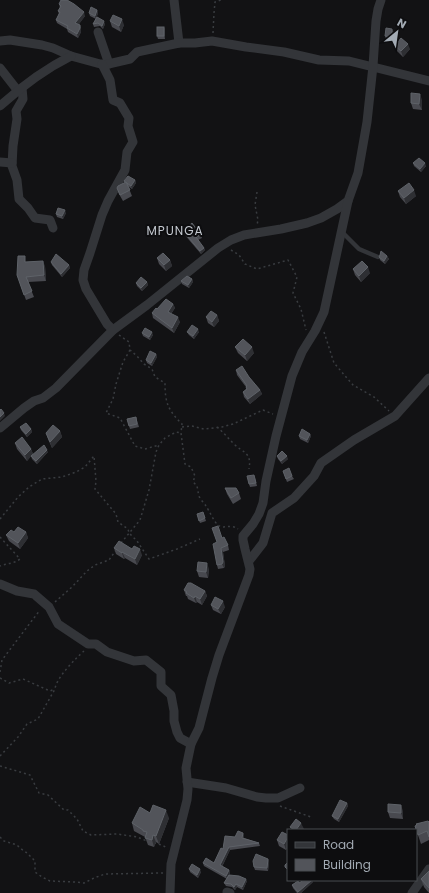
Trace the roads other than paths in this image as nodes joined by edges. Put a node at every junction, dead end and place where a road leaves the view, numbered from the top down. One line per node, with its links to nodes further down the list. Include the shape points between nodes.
1 (174, 0): 5 (street)
2 (382, 0): 8 (street, via 376,21)
3 (98, 32): 7 (street)
4 (0, 41): 6 (street, via 42,45)
5 (179, 43): 7 (street, via 137,52 130,59); 8 (street, via 212,41 319,60 349,61)
6 (71, 56): 7 (street); 11 (street)
7 (105, 64): 19 (street, via 113,100 120,103 129,118 128,126 133,142 127,152 125,170 102,215 83,280 86,290)
8 (373, 66): 10 (street); 15 (street, via 368,122 360,166)
9 (0, 68): 11 (street)
10 (429, 81)
11 (20, 89): 12 (street); 14 (street, via 23,98 16,111)
12 (0, 106)
13 (0, 162): 14 (street)
14 (12, 164): 16 (street, via 18,180 19,199 35,218 50,220)
15 (348, 202): 17 (street); 19 (street, via 307,223 244,235 231,240)
16 (52, 228)
17 (342, 232): 18 (lane, via 358,249); 22 (street, via 321,320 298,360 280,417 263,503 253,524 243,536)
18 (378, 257)
19 (113, 330): 21 (street, via 56,388 24,408)
20 (429, 378): 22 (street, via 395,416 321,463 314,476 294,498 272,513 263,543)
21 (0, 428)
22 (249, 561): 24 (street, via 249,575 219,656 199,728)
23 (0, 584): 24 (street, via 34,594 49,607 58,624 88,644 96,644 107,652 134,661 146,660 161,672 161,686 171,695 177,732 180,738)
24 (191, 744): 25 (street, via 186,768)
25 (187, 782): 26 (street, via 272,798 278,798); 28 (street, via 187,800 171,864)
26 (300, 788)
27 (429, 869): 29 (street)
28 (170, 893)
29 (412, 893)

